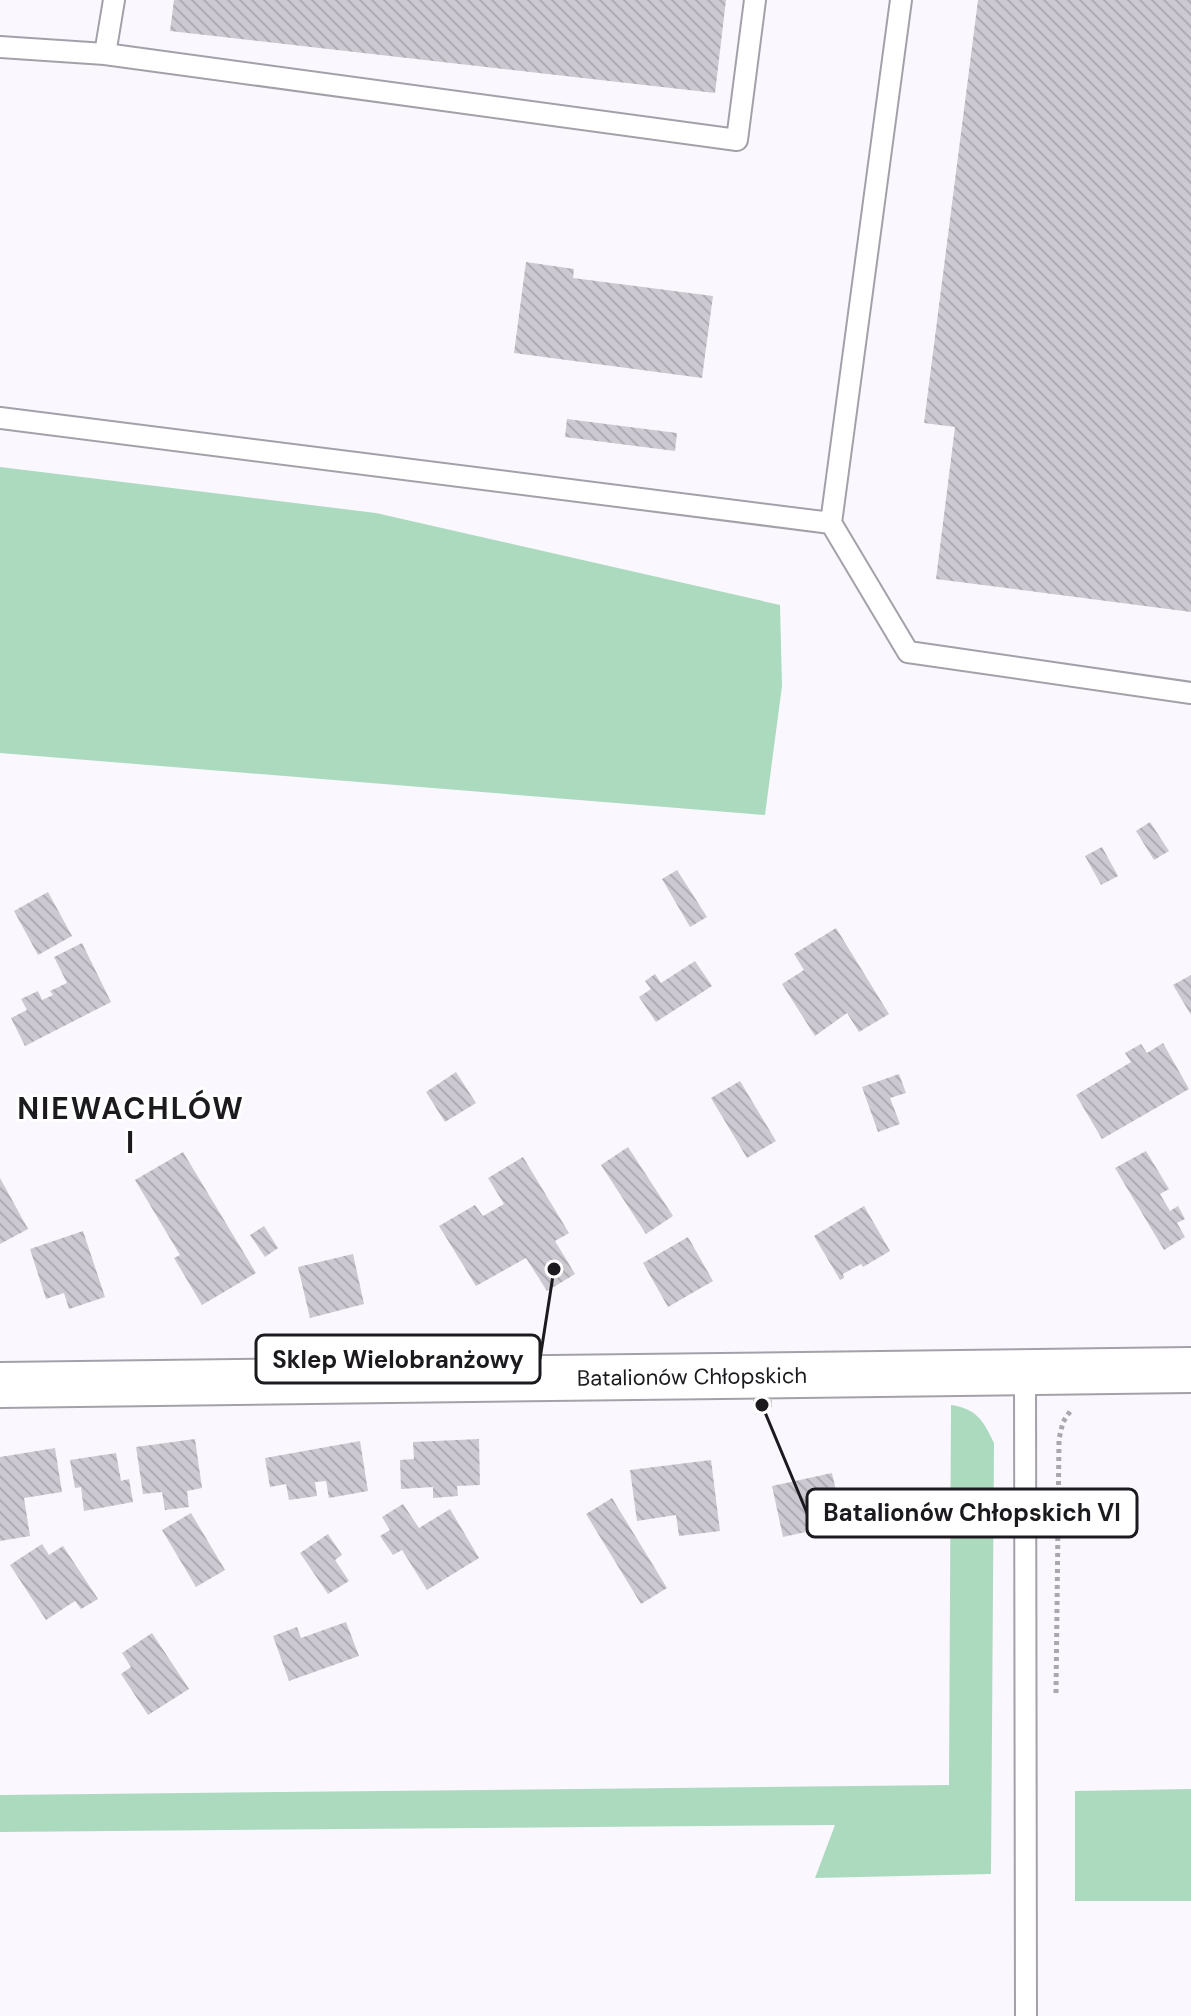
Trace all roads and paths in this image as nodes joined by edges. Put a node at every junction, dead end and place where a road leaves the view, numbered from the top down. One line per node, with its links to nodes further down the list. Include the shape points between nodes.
1 (114, 0): 5 (lane)
2 (755, 0): 5 (lane, via 737,140)
3 (901, 0): 7 (lane)
4 (0, 47): 5 (lane)
5 (105, 54)
6 (0, 418): 7 (lane)
7 (831, 523): 8 (lane, via 908,652)
8 (1191, 693)
9 (1191, 1370): 10 (street, Batalionów Chłopskich)
10 (1025, 1372): 11 (street, Batalionów Chłopskich); 14 (lane)
11 (0, 1385)
12 (1079, 1403): 13 (path, via 1066,1415 1059,1439)
13 (1056, 1696)
14 (1026, 2016)

